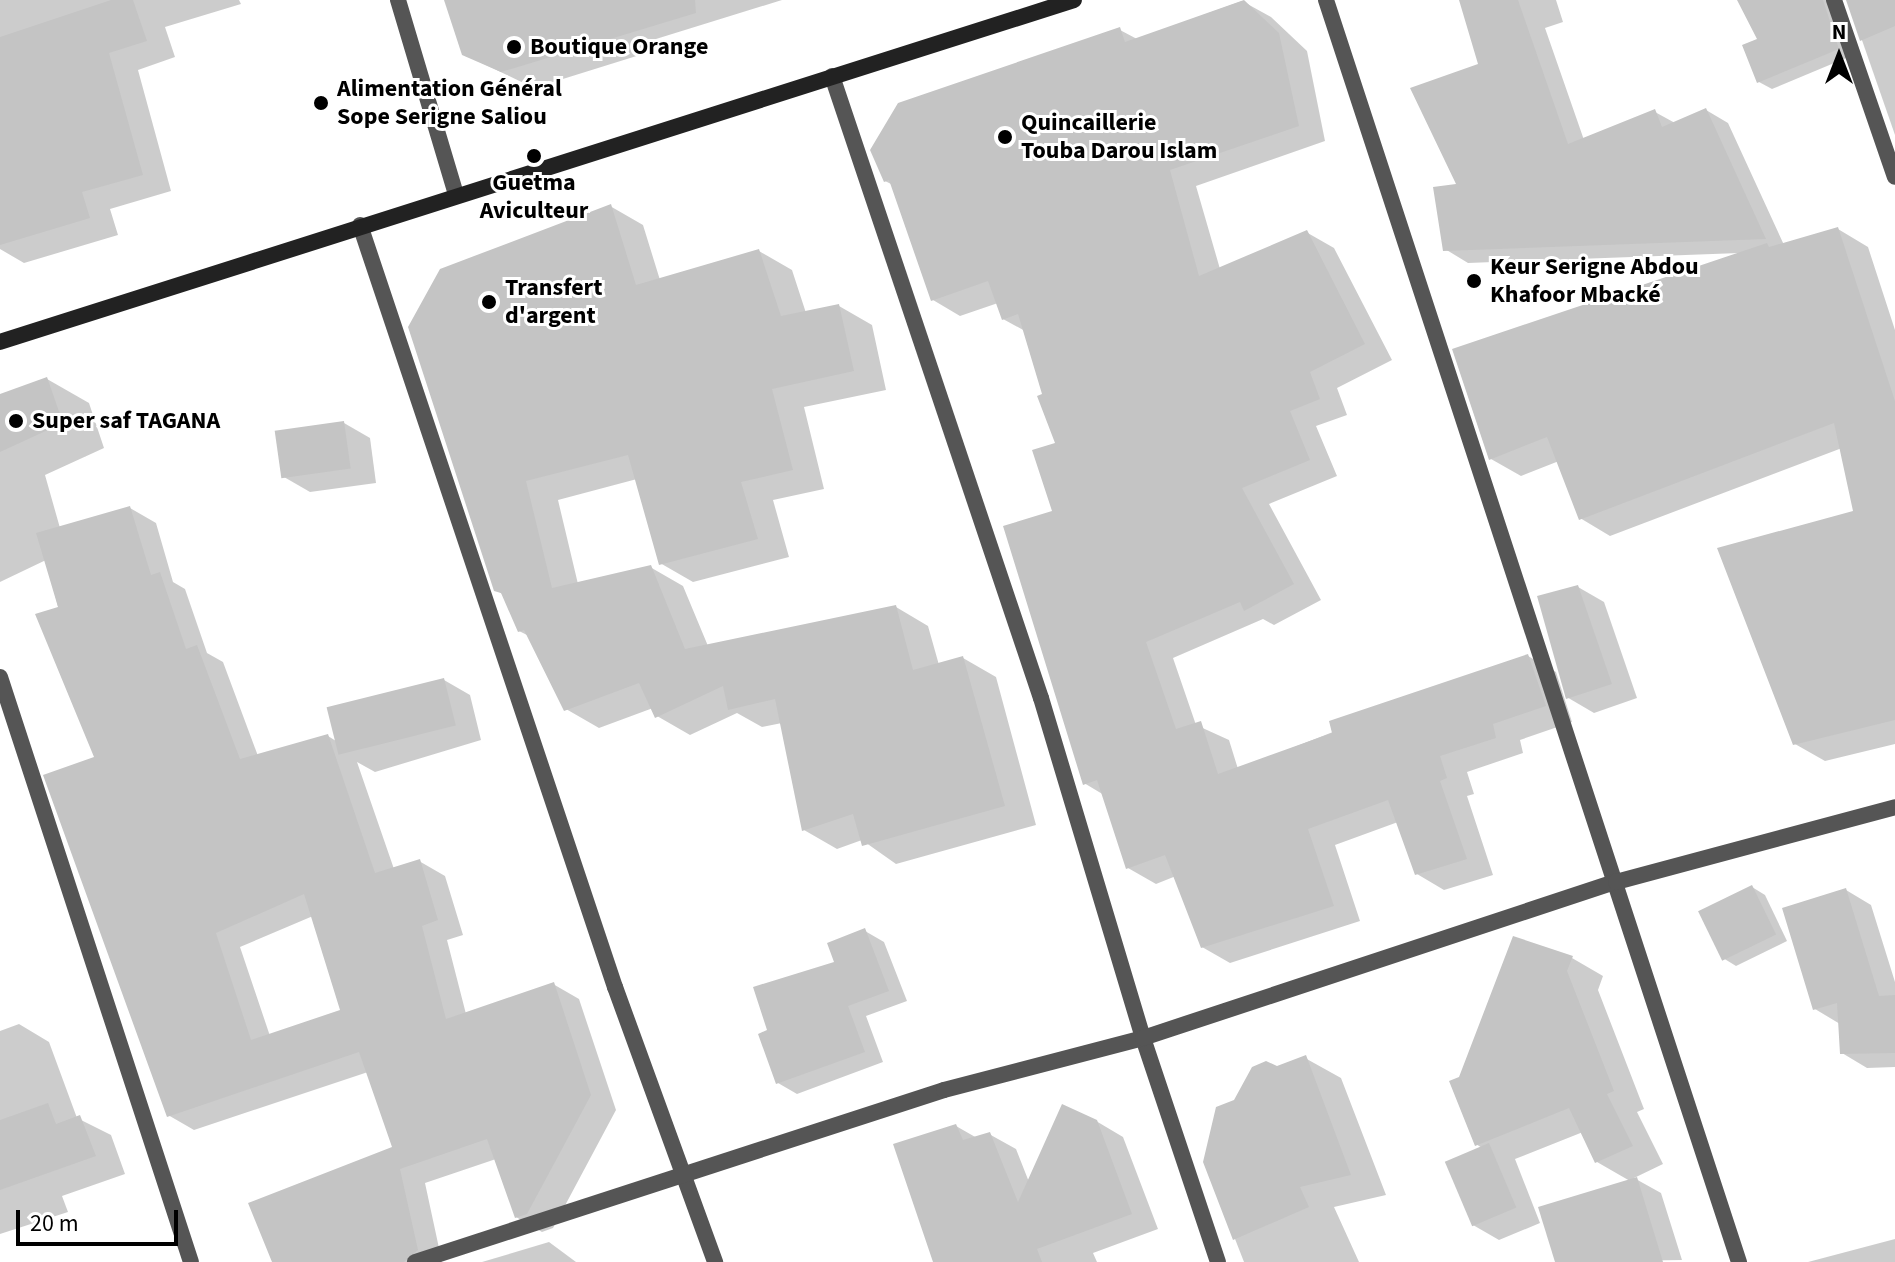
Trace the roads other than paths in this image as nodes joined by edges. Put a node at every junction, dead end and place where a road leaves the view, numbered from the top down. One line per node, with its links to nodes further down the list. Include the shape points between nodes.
1 (398, 0): 7 (street)
2 (1074, 0): 5 (main road)
3 (1326, 0): 12 (street)
4 (1834, 0): 6 (street)
5 (832, 76): 7 (main road); 13 (street, via 1032,668)
6 (1895, 177)
7 (456, 194): 8 (main road)
8 (360, 225): 9 (main road); 14 (street, via 615,987)
9 (0, 342)
10 (0, 677): 15 (street)
11 (1895, 807): 12 (street)
12 (1616, 882): 13 (street); 19 (street)
13 (1143, 1038): 14 (street, via 944,1090); 18 (street)
14 (688, 1176): 16 (street); 17 (street)
15 (191, 1262)
16 (415, 1262)
17 (715, 1262)
18 (1218, 1262)
19 (1739, 1262)

